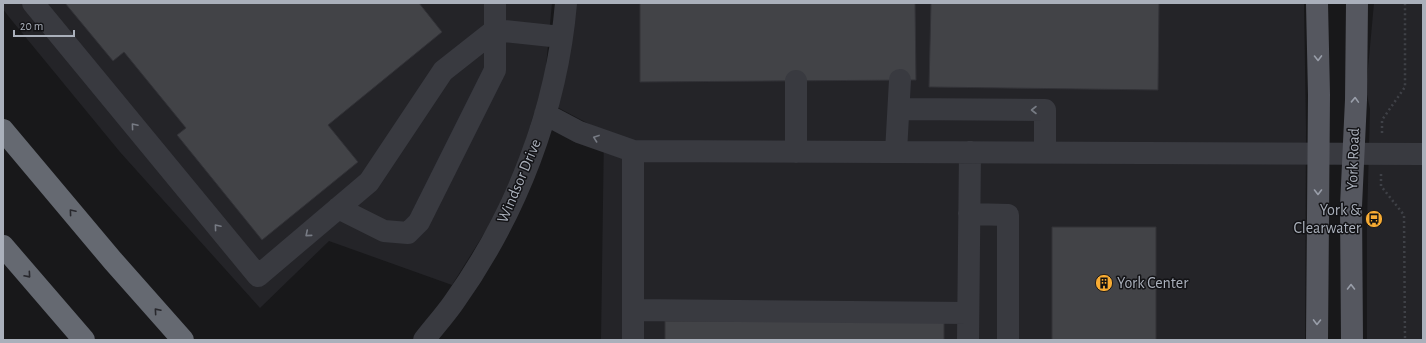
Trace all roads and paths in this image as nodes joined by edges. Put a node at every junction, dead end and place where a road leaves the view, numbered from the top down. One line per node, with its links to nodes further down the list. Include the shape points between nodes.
1 (33, 3): 24 (street, one-way to 1, via 258,276)
2 (495, 3): 7 (street)
3 (566, 3): 8 (street, Windsor Drive)
4 (1317, 3): 20 (main road, one-way to 20)
5 (1357, 3): 21 (main road, York Road, one-way to 5)
6 (1405, 3): 13 (path, via 1405,87)
7 (494, 30): 8 (street); 24 (street, via 443,71 369,182); 24 (street, via 495,70 419,222 408,233 384,231)
8 (561, 36): 12 (street, Windsor Drive)
9 (900, 80): 11 (street)
10 (796, 81): 16 (street)
11 (899, 109): 17 (street); 19 (street, one-way to 11, via 1045,110)
12 (545, 114): 15 (street, one-way to 12, via 579,132); 31 (street, Windsor Drive, via 528,164 498,231 478,267)
13 (1382, 120)
14 (3, 130): 30 (highway, one-way to 14)
15 (632, 151): 16 (street); 27 (street)
16 (796, 152): 17 (street)
17 (896, 152): 18 (street)
18 (970, 152): 19 (street); 25 (street)
19 (1045, 152): 20 (street)
20 (1318, 153): 21 (street); 35 (main road, one-way to 35)
21 (1353, 153): 22 (street); 36 (main road, York Road, one-way to 21)
22 (1423, 154)
23 (1381, 186): 37 (path, via 1404,215)
24 (338, 208)
25 (969, 214): 28 (street); 34 (street, via 1008,215)
26 (3, 246): 29 (highway, one-way to 29)
27 (633, 310): 28 (street); 32 (street)
28 (968, 313): 33 (street)
29 (84, 340)
30 (183, 340)
31 (424, 340)
32 (633, 340)
33 (968, 340)
34 (1008, 340)
35 (1317, 340)
36 (1352, 340)
37 (1405, 340)

